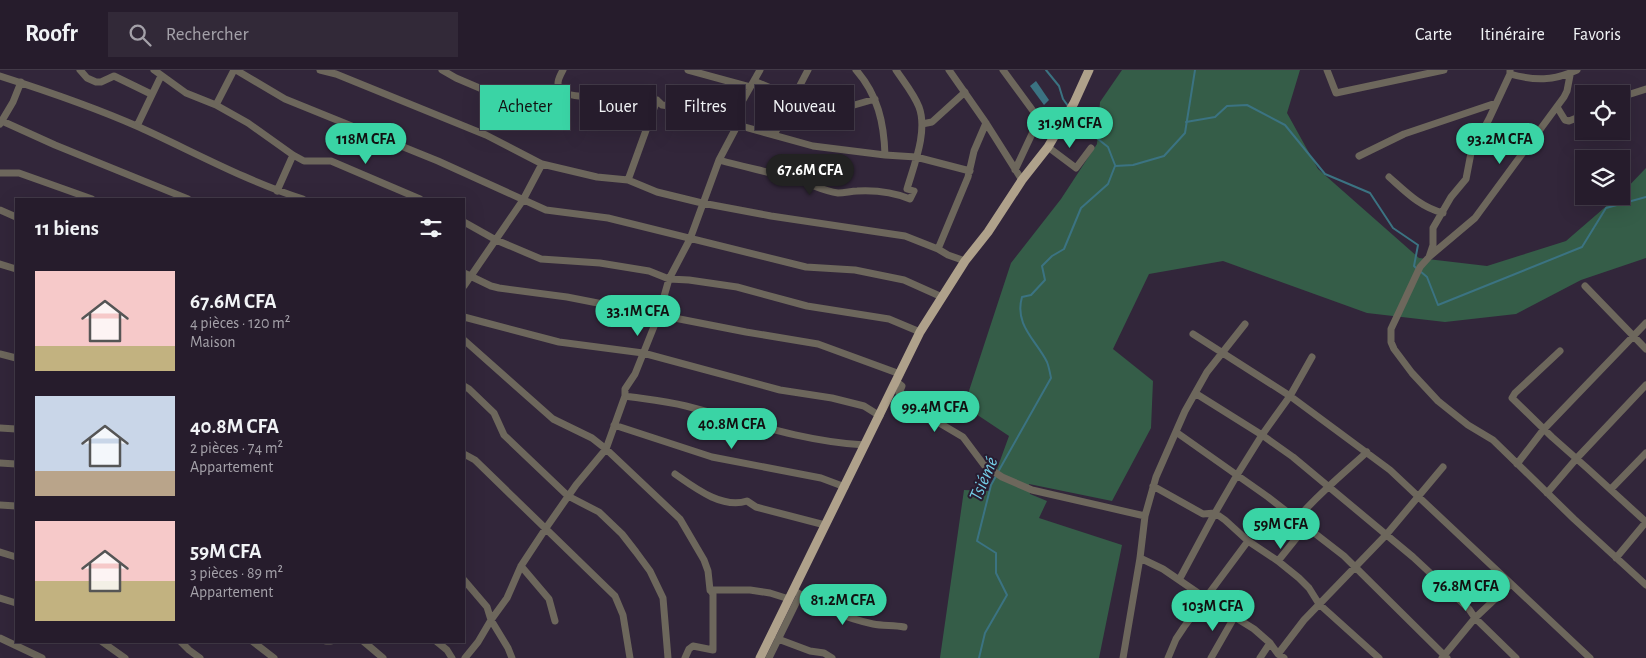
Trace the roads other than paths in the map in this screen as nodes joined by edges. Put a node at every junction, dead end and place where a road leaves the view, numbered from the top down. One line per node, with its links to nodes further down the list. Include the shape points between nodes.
1 (80, 70): 28 (street, via 92,81 101,82 114,76)
2 (154, 70): 20 (street)
3 (235, 70): 34 (street); 66 (street, via 285,99 438,161)
4 (320, 70): 54 (street, via 486,135)
5 (442, 70): 25 (street)
6 (563, 70): 32 (street, via 558,82 562,92 583,97 604,94)
7 (688, 70): 22 (street)
8 (760, 70): 22 (street)
9 (808, 70): 24 (street)
10 (856, 70): 31 (street)
11 (896, 70): 41 (street, via 916,101)
12 (950, 70): 27 (street)
13 (1003, 70): 55 (street, via 1039,120)
14 (1089, 70): 47 (main road, via 1068,116)
15 (1327, 70): 16 (street, via 1336,93)
16 (1444, 70)
17 (1573, 71): 18 (street, via 1532,80); 37 (street, via 1567,91)
18 (1510, 72): 33 (street)
19 (0, 76): 21 (street)
20 (161, 76): 28 (street); 34 (street, via 186,93)
21 (21, 82): 39 (street); 42 (street)
22 (752, 84): 23 (street); 30 (street)
23 (755, 85)
24 (799, 85)
25 (480, 88)
26 (1646, 88): 29 (street)
27 (965, 92): 40 (street); 41 (street, via 932,122)
28 (151, 94): 42 (street)
29 (1630, 94)
30 (745, 96)
31 (875, 98): 35 (street); 50 (street)
32 (658, 100): 36 (street); 59 (street)
33 (1496, 103): 51 (street, via 1404,134); 69 (street, via 1471,153 1466,179)
34 (216, 105): 49 (street, via 248,123)
35 (854, 105)
36 (666, 106)
37 (1557, 107): 38 (street, via 1565,120); 75 (street, via 1475,218)
38 (1575, 119)
39 (1, 123): 63 (street)
40 (986, 123): 55 (street); 56 (street, via 977,142)
41 (922, 124): 52 (street)
42 (137, 126): 61 (street)
43 (745, 128): 46 (street)
44 (735, 130): 53 (street)
45 (776, 130): 46 (street)
46 (774, 135): 50 (street, via 812,146)
47 (1048, 147): 48 (street, via 1076,168); 60 (main road)
48 (1091, 148)
49 (293, 156): 61 (street); 65 (street, via 310,162 331,161)
50 (885, 156): 52 (street)
51 (1359, 156)
52 (916, 157): 53 (street, via 907,189 914,191 910,199 873,190 839,193); 56 (street)
53 (719, 160): 67 (street)
54 (542, 164): 59 (street, via 597,177); 66 (street)
55 (1015, 170): 60 (street)
56 (970, 171): 74 (street)
57 (0, 173): 62 (street, via 20,173)
58 (1389, 177): 69 (street, via 1417,202)
59 (628, 180): 67 (street, via 657,192)
60 (1022, 180): 76 (main road)
61 (277, 191): 64 (street)
62 (89, 198)
63 (186, 198)
64 (300, 198)
65 (418, 198)
66 (523, 200): 72 (street, via 546,210 608,218); 73 (street)
67 (702, 203): 72 (street); 74 (street, via 905,236)
68 (0, 210): 70 (street)
69 (1443, 213): 75 (street, via 1434,228)
70 (15, 217)
71 (465, 223): 73 (street)
72 (690, 239): 80 (street); 82 (street, via 806,267 855,270 904,280)
73 (496, 240): 79 (street); 80 (street, via 541,259 600,263 649,271)
74 (938, 249): 76 (street)
75 (1429, 257): 119 (street, via 1420,267 1392,330 1394,350 1438,401 1493,440)
76 (966, 261): 82 (main road)
77 (0, 264): 78 (street)
78 (15, 269)
79 (467, 275): 83 (street, via 499,288)
80 (669, 279): 83 (street); 87 (street, via 737,287 807,306 890,319)
81 (1585, 286): 89 (street)
82 (942, 297): 87 (main road)
83 (659, 314): 94 (street); 98 (street, via 818,344)
84 (465, 317): 94 (street, via 559,342)
85 (1646, 323): 89 (street)
86 (1245, 324): 93 (street)
87 (920, 332): 98 (main road)
88 (1193, 334): 93 (street)
89 (1633, 336): 91 (street); 108 (street)
90 (465, 341): 112 (street, via 547,414)
91 (1646, 349)
92 (1560, 351): 108 (street, via 1512,398)
93 (1221, 352): 101 (street); 103 (street)
94 (643, 353): 102 (street, via 625,389); 104 (street, via 780,390 864,406)
95 (0, 354): 96 (street)
96 (15, 358)
97 (1312, 358): 103 (street)
98 (898, 378): 104 (main road); 133 (street, via 902,386 899,393 926,402 936,421 963,437 984,465 1002,477 1032,490)
99 (1646, 385): 116 (street)
100 (465, 387): 128 (street, via 494,413 504,435)
101 (1195, 393): 109 (street); 110 (street)
102 (625, 396): 105 (street); 111 (street, via 674,403 794,434)
103 (1290, 396): 110 (street); 113 (street)
104 (880, 416): 111 (main road)
105 (614, 425): 112 (street); 124 (street, via 712,457 821,478)
106 (0, 428): 107 (street)
107 (15, 429)
108 (1544, 429): 116 (street); 119 (street)
109 (1176, 432): 122 (street); 123 (street)
110 (1262, 435): 122 (street); 125 (street)
111 (865, 445): 124 (main road)
112 (606, 449): 128 (street); 151 (street, via 680,519 704,560)
113 (1367, 452): 125 (street); 129 (street)
114 (1646, 453): 126 (street)
115 (465, 455): 137 (street, via 475,460)
116 (1577, 458): 126 (street); 127 (street)
117 (0, 463): 118 (street)
118 (15, 464)
119 (1517, 464): 127 (street)
120 (1443, 467): 129 (street)
121 (676, 474): 135 (street, via 715,498 737,504 747,501 756,507)
122 (1237, 475): 132 (street); 134 (street)
123 (1153, 486): 132 (street, via 1203,514); 133 (street)
124 (845, 487): 135 (main road)
125 (1330, 487): 134 (street); 138 (street)
126 (1611, 489): 143 (street, via 1646,522)
127 (1547, 493): 143 (street)
128 (568, 496): 137 (street); 182 (street, via 599,512 622,534 650,571 663,598)
129 (1418, 497): 138 (street); 149 (street)
130 (0, 505): 131 (street)
131 (15, 506)
132 (1215, 513): 139 (street); 147 (street)
133 (1145, 516): 142 (street)
134 (1297, 519): 136 (street)
135 (826, 525): 152 (main road)
136 (1306, 526): 144 (street); 146 (street)
137 (546, 528): 145 (street); 181 (street, via 616,596 623,615)
138 (1386, 535): 146 (street); 158 (street)
139 (1248, 541): 144 (street); 154 (street)
140 (0, 552): 141 (street)
141 (15, 557)
142 (1140, 558): 147 (street); 187 (street)
143 (1616, 558): 150 (street)
144 (1278, 561): 156 (street, via 1309,588)
145 (521, 566): 159 (street, via 507,598); 160 (street, via 548,599)
146 (1355, 567): 156 (street); 173 (street)
147 (1179, 580): 154 (street)
148 (465, 581): 159 (street, via 487,607)
149 (1511, 584): 158 (street); 193 (street)
150 (1646, 585)
151 (710, 590): 152 (street); 183 (street, via 713,594 713,650 693,646)
152 (794, 595): 161 (street, via 863,621); 163 (street); 184 (main road)
153 (0, 598): 155 (street)
154 (1205, 598): 157 (street); 188 (street, via 1176,638)
155 (15, 603)
156 (1319, 604): 171 (street); 191 (street)
157 (1235, 616): 169 (street); 189 (street)
158 (1475, 618): 173 (street); 192 (street)
159 (491, 620): 179 (street); 180 (street)
160 (555, 621)
161 (904, 627)
162 (0, 638): 174 (street)
163 (778, 639): 170 (street); 185 (street)
164 (104, 643): 175 (street)
165 (182, 643): 176 (street)
166 (254, 643): 172 (street)
167 (365, 643): 177 (street)
168 (438, 643): 178 (street)
169 (1270, 643): 171 (street); 190 (street)
170 (808, 655): 186 (street, via 824,653)
171 (1281, 656)
172 (272, 657)
173 (1444, 657)
174 (42, 658)
175 (125, 658)
176 (200, 658)
177 (381, 658)
178 (452, 658)
179 (466, 658)
180 (512, 658)
181 (630, 658)
182 (668, 658)
183 (685, 658)
184 (760, 658)
185 (769, 658)
186 (832, 658)
187 (1123, 658)
188 (1168, 658)
189 (1211, 658)
190 (1260, 658)
191 (1379, 658)
192 (1516, 658)
193 (1590, 658)

